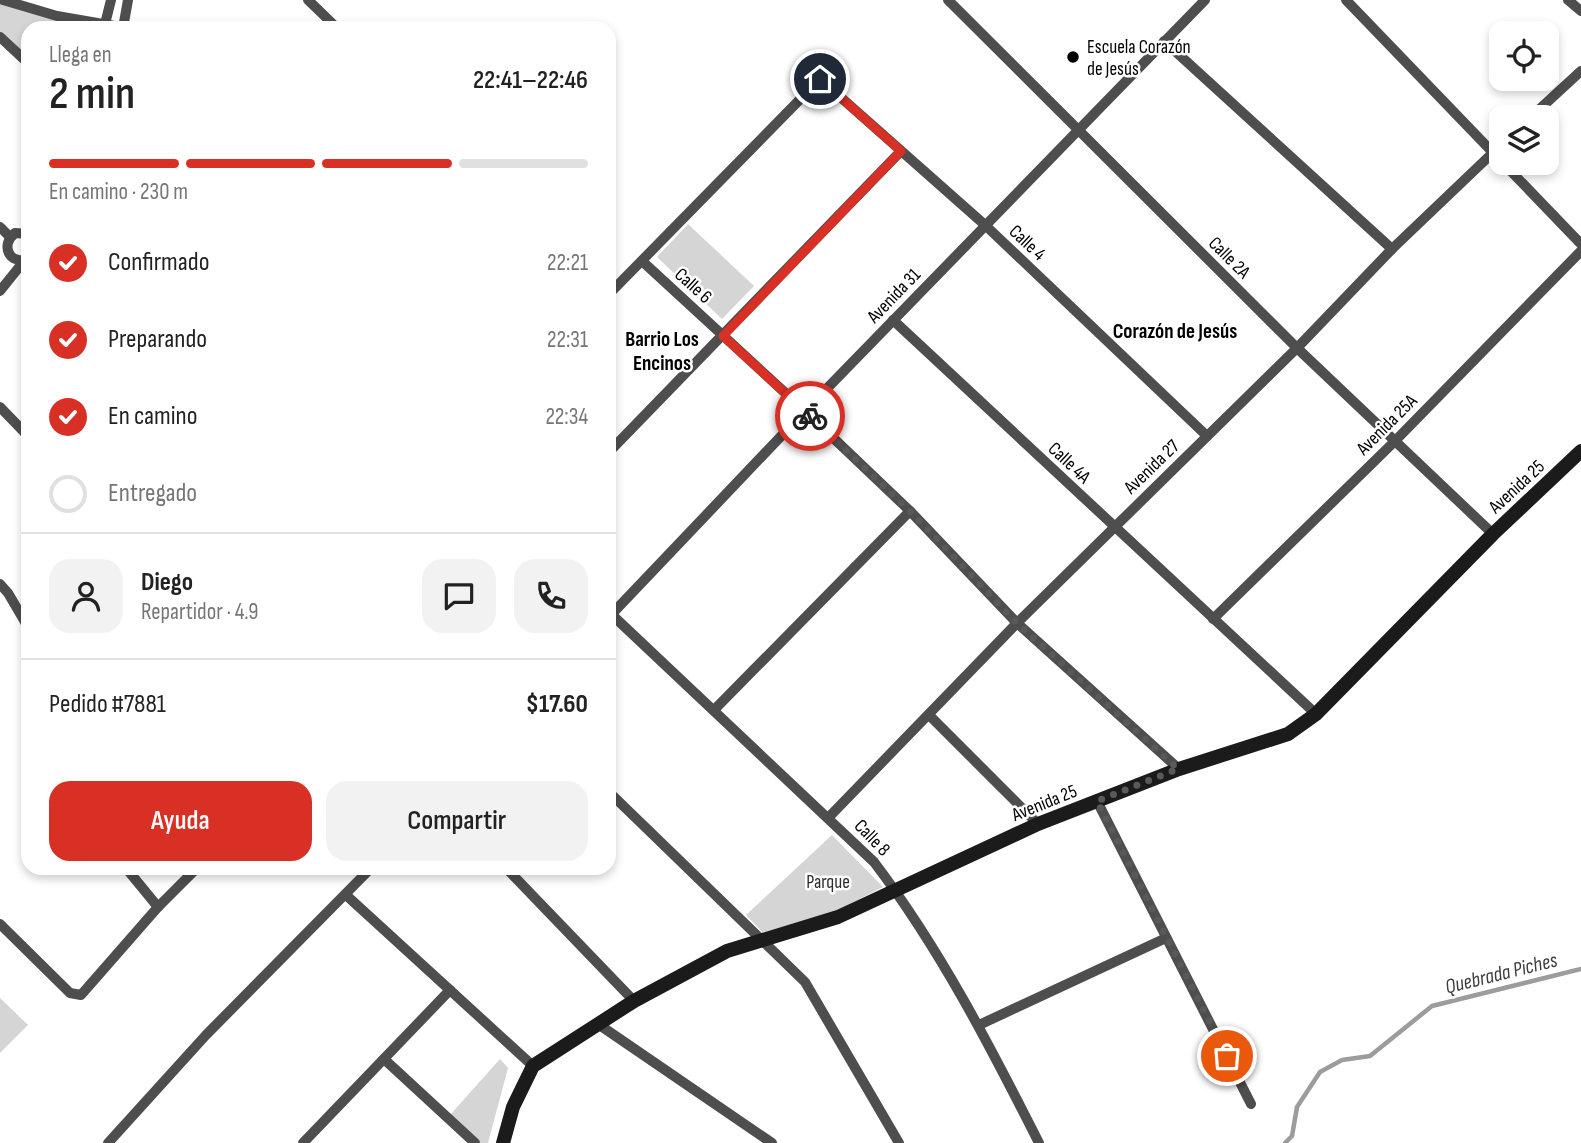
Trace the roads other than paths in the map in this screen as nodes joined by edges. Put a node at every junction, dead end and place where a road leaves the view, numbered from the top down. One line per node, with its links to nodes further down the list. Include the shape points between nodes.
1 (3, 0): 10 (street)
2 (110, 0): 11 (street)
3 (128, 0): 12 (street)
4 (308, 0): 13 (street)
5 (948, 0): 19 (street, Calle 2A)
6 (1205, 0): 15 (street, Avenida 31)
7 (1346, 0): 20 (street)
8 (1569, 0): 9 (street)
9 (1581, 11)
10 (81, 21)
11 (106, 21)
12 (125, 21)
13 (330, 21)
14 (0, 37): 16 (street)
15 (1164, 41): 19 (street, Avenida 31); 29 (street)
16 (21, 56)
17 (1581, 71): 18 (street)
18 (1544, 105)
19 (1078, 130): 24 (street, Avenida 31); 40 (street, Calle 2A)
20 (1489, 150)
21 (901, 151): 24 (street, Calle 4); 33 (street, Calle 4, via 820,79); 39 (street)
22 (1489, 156): 29 (street, Avenida 27)
23 (1514, 175): 28 (street)
24 (985, 226): 38 (street, Avenida 31); 44 (street, Calle 4)
25 (0, 227): 27 (street)
26 (21, 234): 27 (street)
27 (10, 237): 31 (street)
28 (1581, 244)
29 (1392, 250): 40 (street, Avenida 27)
30 (1581, 251): 45 (street, Avenida 25A)
31 (8, 254): 32 (street); 34 (street)
32 (21, 260)
33 (642, 261): 36 (street); 39 (street, Calle 6)
34 (0, 265)
35 (21, 266): 37 (street)
36 (616, 288)
37 (0, 291)
38 (892, 320): 42 (street, Avenida 31); 49 (street, Calle 4A)
39 (723, 336): 42 (street, Calle 6); 46 (street)
40 (1297, 348): 44 (street, Avenida 27); 45 (street, Calle 2A)
41 (1, 409): 43 (street)
42 (805, 411): 48 (street, Calle 6); 52 (street, Avenida 31)
43 (21, 429)
44 (1208, 436): 49 (street, Avenida 27)
45 (1394, 442): 50 (street, Calle 2A); 54 (street, Avenida 25A)
46 (616, 445)
47 (1581, 451): 50 (street, Avenida 25)
48 (910, 511): 56 (street, Calle 6); 57 (street)
49 (1114, 527): 54 (street, Calle 4A); 56 (street, Avenida 27)
50 (1493, 534): 58 (street, Avenida 25)
51 (0, 584): 53 (street)
52 (616, 609)
53 (21, 615)
54 (1213, 619): 58 (street, Calle 4A)
55 (616, 620): 57 (street, Calle 8)
56 (1017, 623): 59 (street, Avenida 27); 60 (street, Calle 6)
57 (714, 710): 63 (street, Calle 8)
58 (1316, 714): 60 (street, Avenida 25, via 1289,734)
59 (930, 716): 63 (street, Avenida 27); 64 (street)
60 (1178, 769): 62 (street, Avenida 25)
61 (616, 799): 74 (street)
62 (1097, 801): 64 (street, Avenida 25); 73 (street)
63 (829, 817): 69 (street, Calle 8)
64 (1038, 824): 69 (street, Avenida 25)
65 (132, 875): 71 (street)
66 (190, 875): 71 (street)
67 (365, 875): 70 (street)
68 (513, 875): 76 (street)
69 (895, 889): 74 (street, Avenida 25, via 838,917); 78 (street, Calle 8)
70 (346, 895): 75 (street); 82 (street, via 206,1035)
71 (158, 907): 72 (street, via 81,995 70,993)
72 (0, 924)
73 (1166, 938): 78 (street); 81 (street)
74 (763, 940): 76 (street, Avenida 25, via 727,951); 87 (street, via 805,982)
75 (450, 990): 79 (street); 80 (street)
76 (634, 1001): 77 (street, Avenida 25)
77 (598, 1024): 80 (street, Avenida 25); 86 (street)
78 (979, 1025): 88 (street, Calle 8)
79 (384, 1059): 83 (street); 84 (street)
80 (533, 1066): 85 (street, via 513,1107)
81 (1251, 1104)
82 (108, 1143)
83 (303, 1143)
84 (475, 1143)
85 (503, 1143)
86 (772, 1143)
87 (899, 1143)
88 (1039, 1143)

